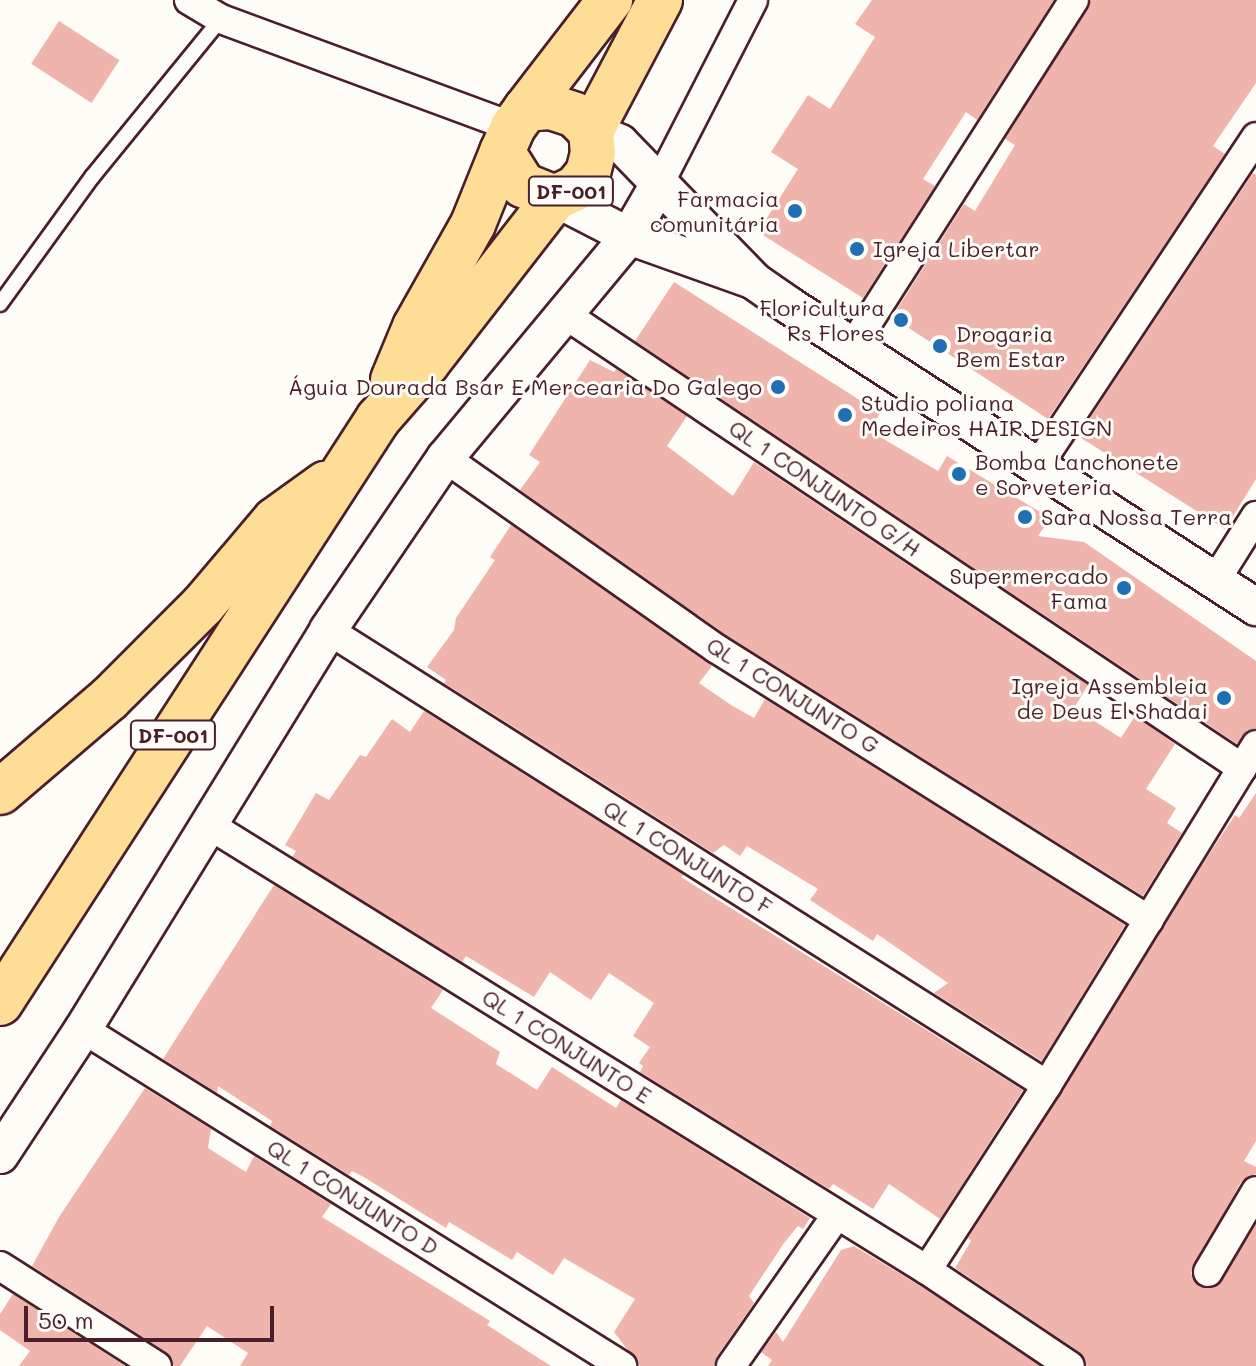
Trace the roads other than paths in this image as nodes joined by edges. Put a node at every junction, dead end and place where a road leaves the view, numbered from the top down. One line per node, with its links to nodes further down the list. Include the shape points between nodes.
1 (189, 0): 6 (street)
2 (610, 0): 7 (main road, DF-001)
3 (660, 0): 8 (main road, DF-001)
4 (753, 0): 10 (street)
5 (1074, 0): 16 (street)
6 (221, 19): 7 (street); 14 (lane, via 92,177)
7 (514, 129): 8 (main road, via 551,107 575,115); 11 (main road, DF-001, via 523,185); 17 (main road, DF-001, via 473,224 415,327)
8 (591, 131): 10 (street, via 620,143); 11 (main road, DF-001, via 588,173 576,188)
9 (1256, 137): 19 (street)
10 (660, 182): 12 (street); 13 (street)
11 (555, 198): 12 (street); 17 (main road, DF-001)
12 (629, 236): 13 (street); 15 (street)
13 (754, 281): 16 (street)
14 (0, 304)
15 (566, 315): 18 (street); 25 (street, QL 1 CONJUNTO G/H)
16 (852, 347): 19 (street)
17 (378, 419): 20 (main road, DF-001)
18 (445, 458): 24 (street); 28 (street, QL 1 CONJUNTO G, via 717,649)
19 (1037, 467): 22 (street)
20 (346, 469): 26 (main road, via 275,520 203,605 109,699); 29 (main road, DF-001)
21 (1256, 516): 22 (street)
22 (1215, 581): 23 (street)
23 (1256, 607)
24 (328, 630): 27 (street); 31 (street, QL 1 CONJUNTO F)
25 (1249, 756): 28 (street)
26 (0, 792)
27 (206, 823): 30 (street); 34 (street, QL 1 CONJUNTO E)
28 (1149, 920): 31 (street)
29 (0, 1003)
30 (83, 1029): 32 (street); 39 (street, QL 1 CONJUNTO D)
31 (1047, 1085): 36 (street)
32 (0, 1155)
33 (1256, 1191): 37 (street)
34 (836, 1216): 36 (street, QL 1 CONJUNTO E); 40 (street)
35 (0, 1266): 38 (street)
36 (927, 1270): 41 (street, QL 1 CONJUNTO E)
37 (1208, 1272)
38 (157, 1366)
39 (622, 1366)
40 (731, 1366)
41 (1070, 1366)

